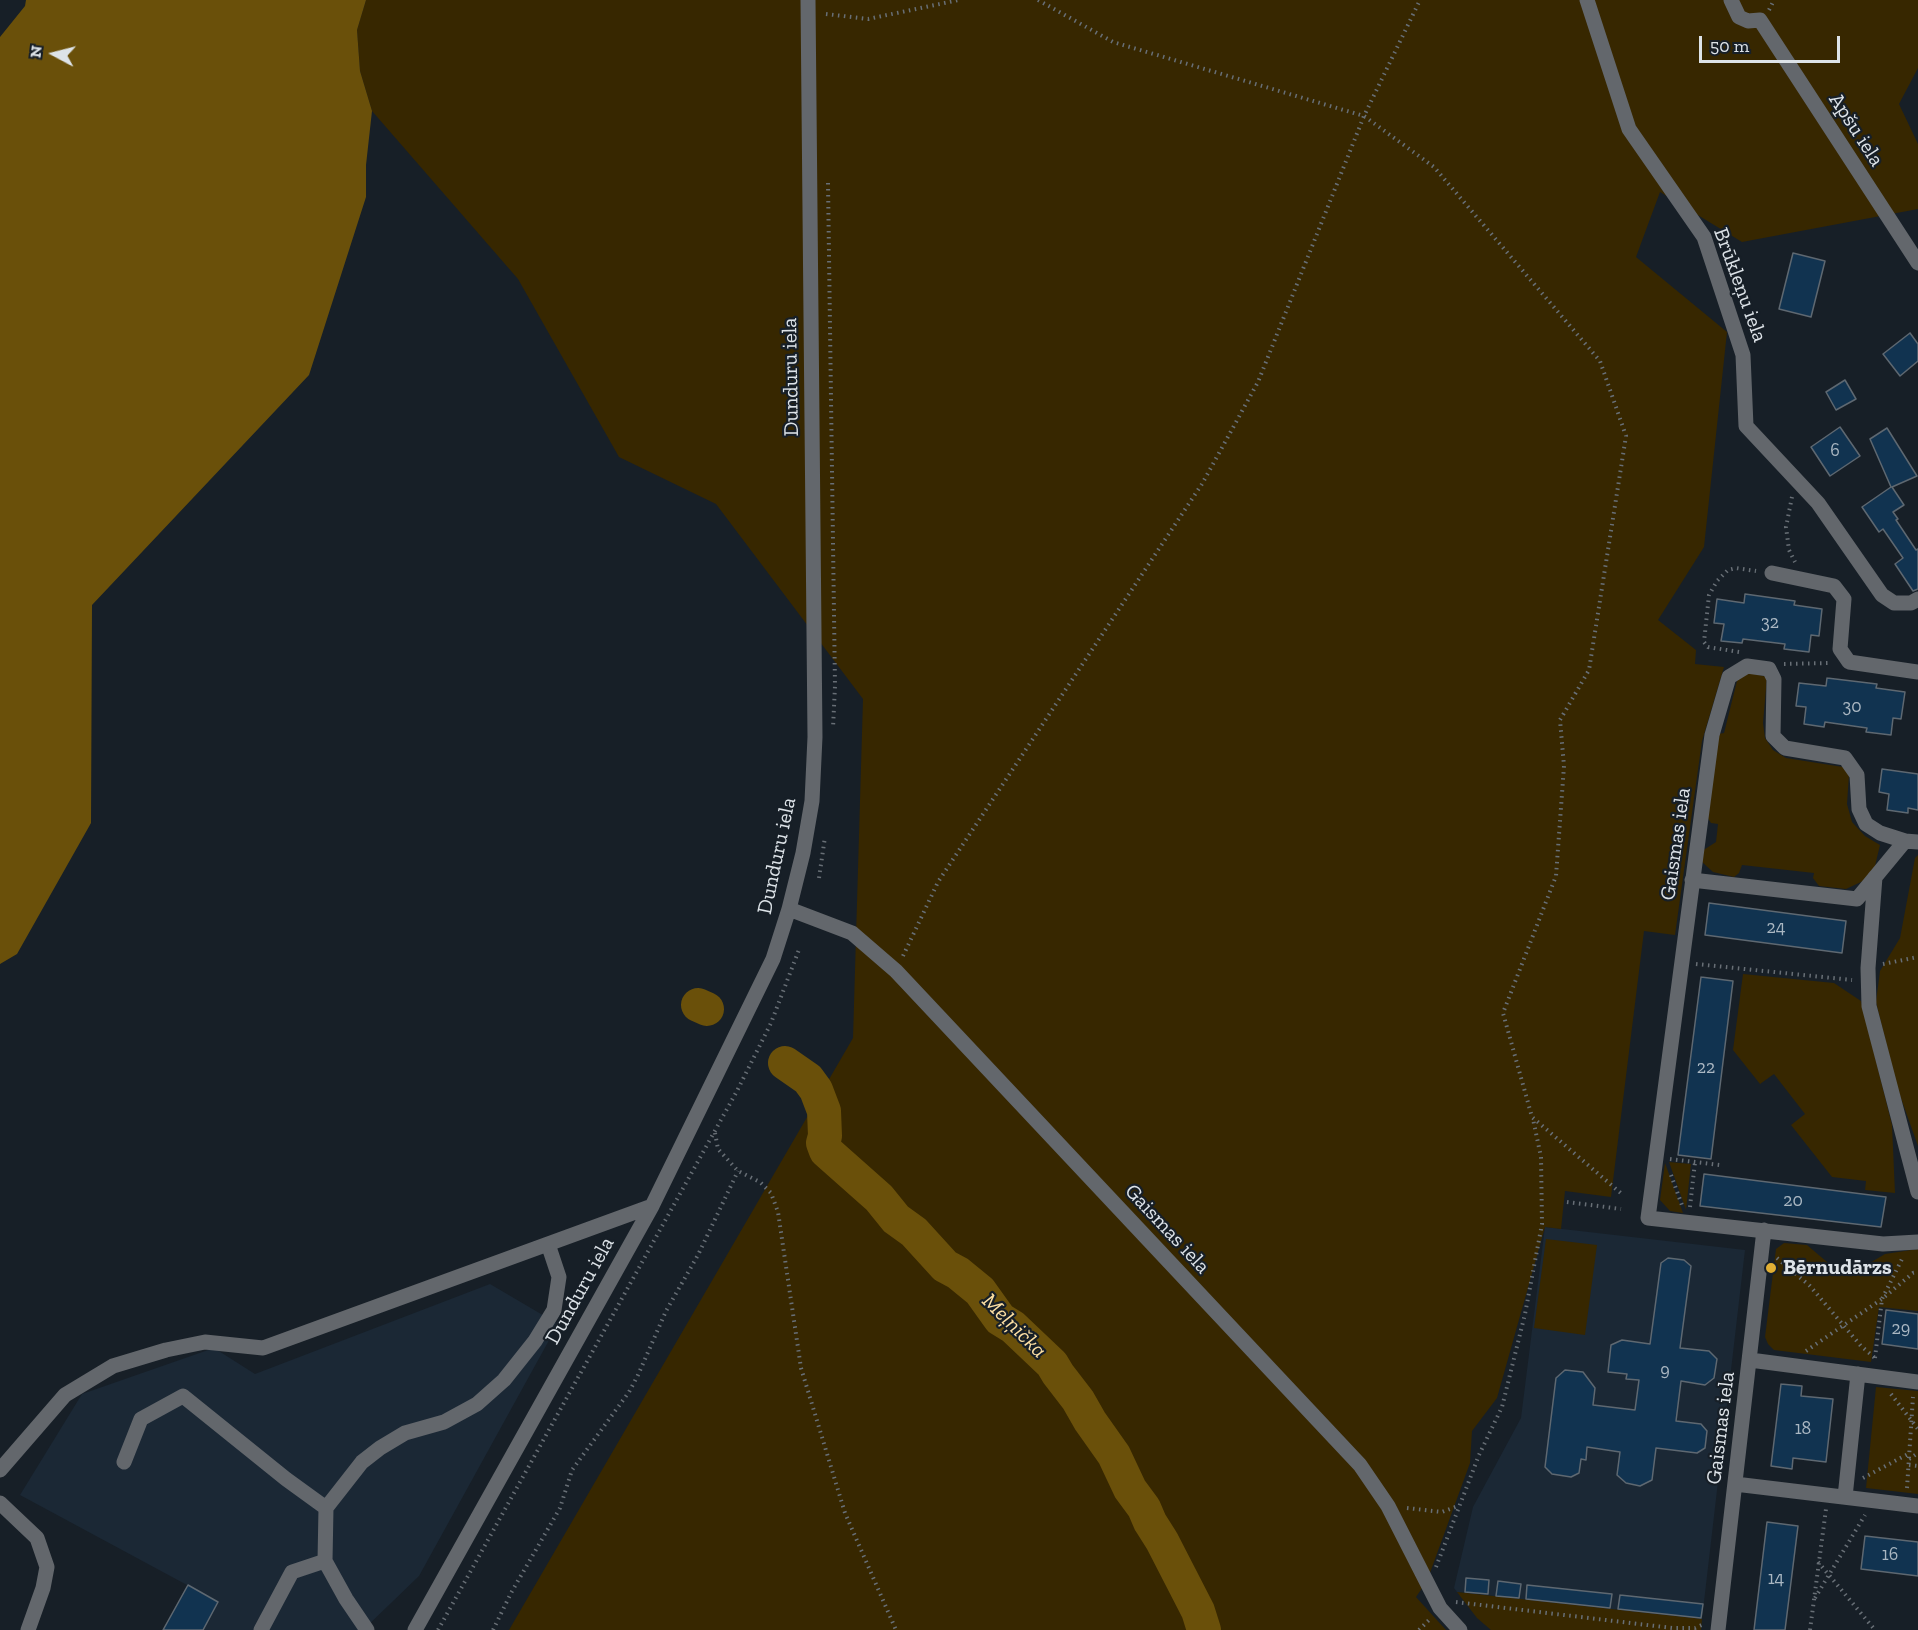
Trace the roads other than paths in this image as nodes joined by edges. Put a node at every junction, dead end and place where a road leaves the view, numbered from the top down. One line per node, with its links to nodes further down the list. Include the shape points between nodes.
1 (808, 0): 11 (street, Dunduru iela, via 815,737 812,801)
2 (1587, 0): 6 (street, Brūkleņu iela, via 1629,129 1704,237 1743,355 1746,426 1818,503 1882,595 1894,603)
3 (1731, 0): 4 (street, Apšu iela, via 1739,17 1760,20)
4 (1918, 263)
5 (1772, 573): 7 (street, via 1834,586 1844,599 1840,649 1849,662)
6 (1918, 599)
7 (1918, 672)
8 (1911, 841): 9 (street); 10 (street, Gaismas iela, via 1880,833 1866,824 1858,810 1857,775 1845,758 1785,748 1773,736 1774,680 1769,669 1747,666 1729,677 1712,735)
9 (1875, 877): 10 (street, via 1857,898); 12 (street, via 1869,1006)
10 (1692, 880): 14 (street, Gaismas iela, via 1648,1218)
11 (789, 909): 13 (street, Dunduru iela, via 773,959); 32 (street, Gaismas iela, via 852,933 896,971 1360,1465 1388,1506 1432,1594)
12 (1918, 1192)
13 (652, 1206): 16 (street); 31 (street, Dunduru iela)
14 (1764, 1230): 15 (street, Gaismas iela, via 1883,1244); 17 (street, Gaismas iela)
15 (1914, 1242)
16 (548, 1244): 21 (street, via 263,1348 205,1342 113,1366 65,1395); 26 (street, via 558,1277 554,1310 536,1341 504,1380 477,1404 444,1422 405,1433 380,1448 362,1462)
17 (1749, 1360): 18 (street); 22 (street, Gaismas iela)
18 (1869, 1376): 19 (street); 23 (street)
19 (1916, 1381)
20 (124, 1462): 26 (street, via 141,1419 183,1396)
21 (0, 1470)
22 (1735, 1484): 23 (street, via 1827,1495); 33 (street, Gaismas iela)
23 (1845, 1492): 25 (street)
24 (0, 1503): 28 (street, via 37,1538 47,1567)
25 (1912, 1505)
26 (326, 1508): 27 (street)
27 (325, 1561): 29 (street, via 292,1572); 30 (street)
28 (28, 1630)
29 (261, 1630)
30 (367, 1630)
31 (415, 1630)
32 (1460, 1630)
33 (1718, 1630)

